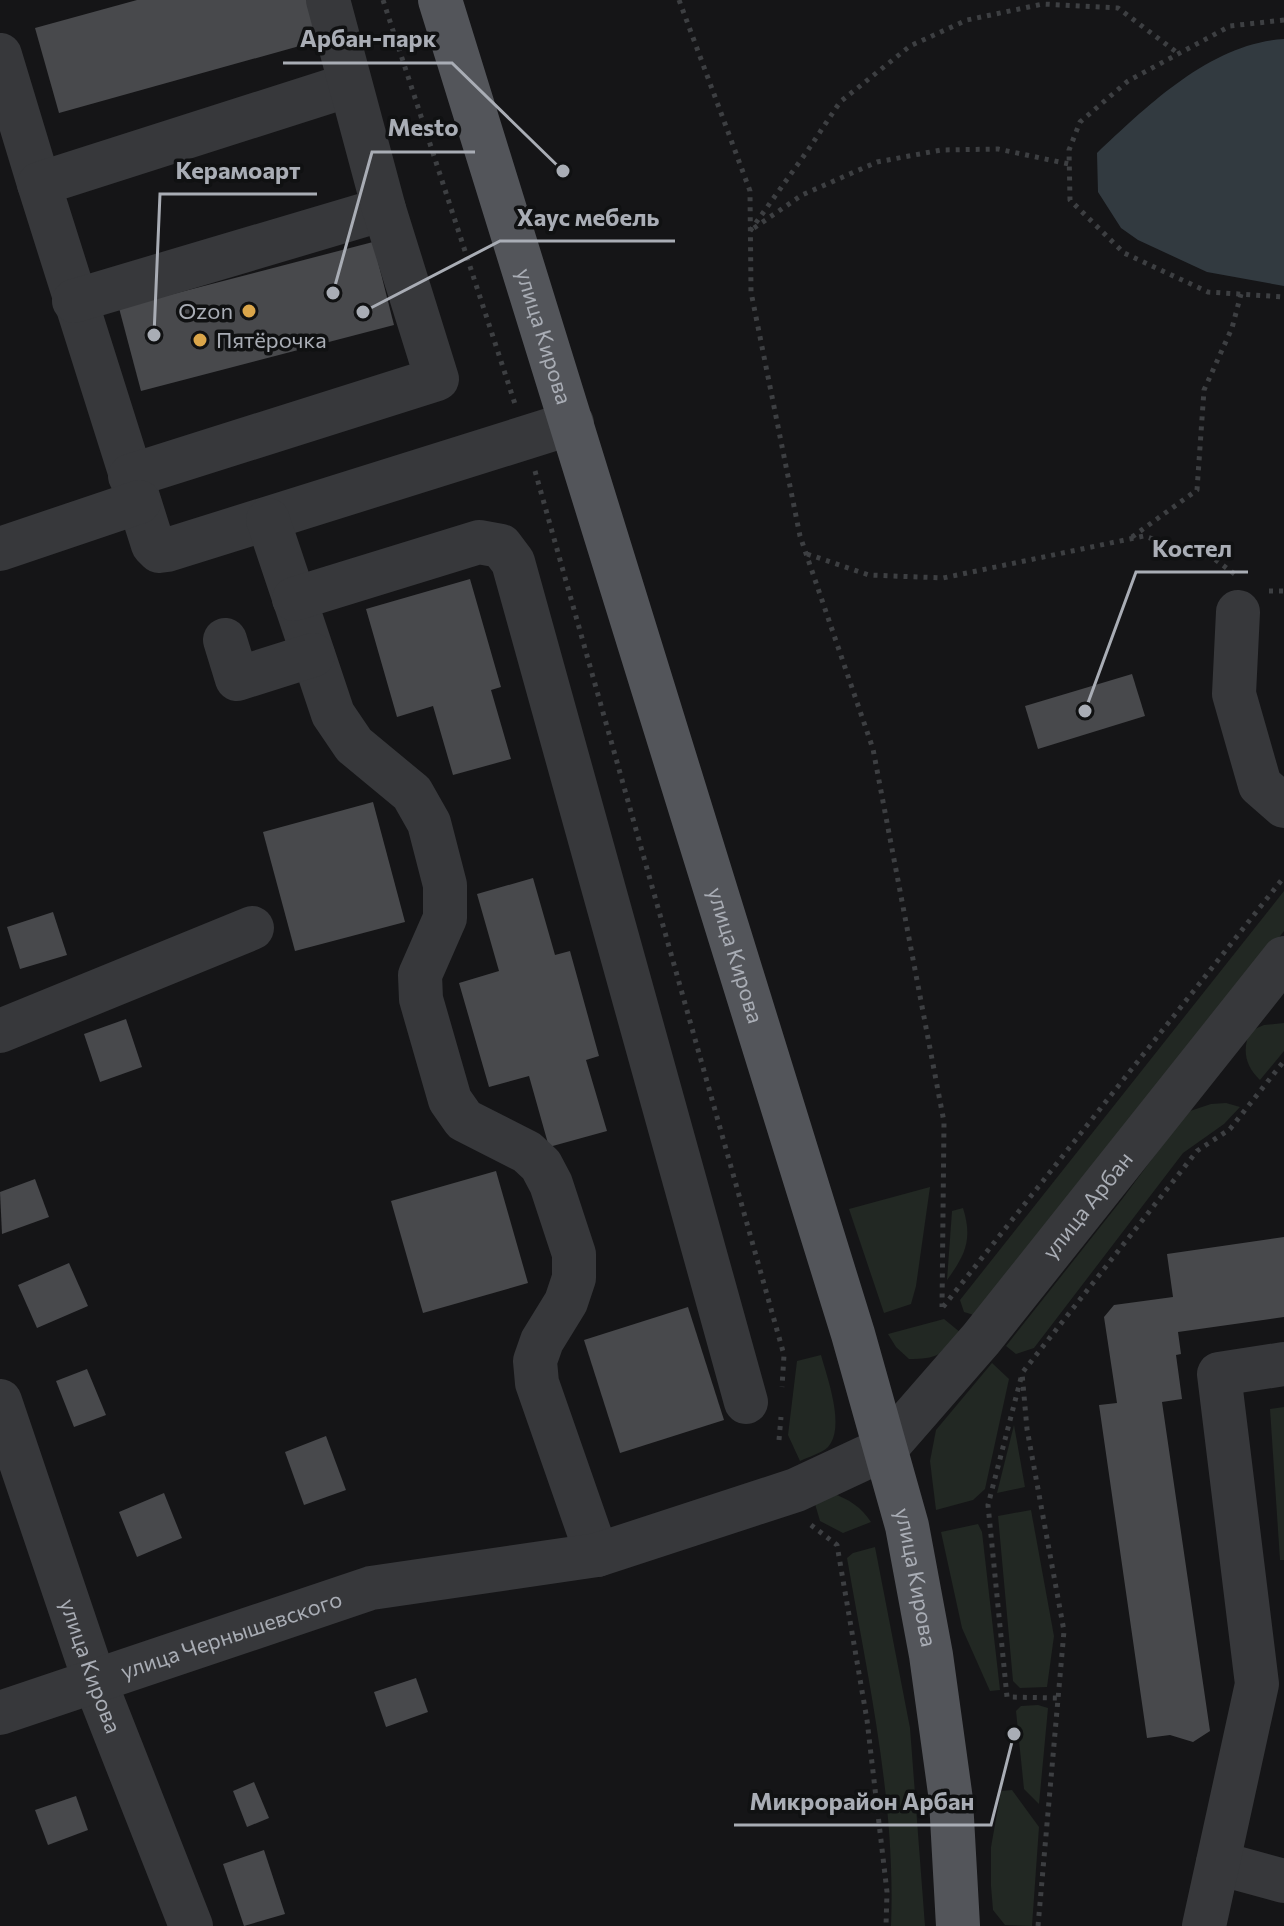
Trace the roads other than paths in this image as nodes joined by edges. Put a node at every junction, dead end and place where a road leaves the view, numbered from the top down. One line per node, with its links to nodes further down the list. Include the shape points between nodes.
1 (328, 0): 4 (street)
2 (440, 0): 8 (main road, улица Кирова)
3 (0, 55): 5 (street)
4 (349, 85): 5 (street); 6 (street)
5 (39, 184): 7 (street)
6 (384, 209): 7 (street); 9 (street, via 437,379)
7 (74, 301): 9 (street)
8 (572, 423): 10 (street); 23 (main road, улица Кирова)
9 (134, 489): 10 (street, via 159,551); 11 (street, via 92,518)
10 (268, 520): 13 (street)
11 (0, 549)
12 (1247, 595): 16 (street, via 1234,694 1260,785)
13 (294, 599): 15 (street); 22 (street, via 479,542 501,546 513,562)
14 (225, 640): 15 (street, via 237,679)
15 (313, 655): 24 (street, via 333,714 347,735 412,793 429,823 445,885 445,918 420,975 421,999 450,1100 464,1120 527,1152 541,1165 574,1254 566,1302 535,1361 537,1383)
16 (1284, 806)
17 (252, 928): 19 (street)
18 (1284, 958): 23 (street, улица Арбан, via 981,1339)
19 (0, 1031)
20 (1284, 1364): 26 (street, via 1219,1374)
21 (0, 1401): 25 (street, улица Кирова)
22 (770, 1403)
23 (886, 1448): 24 (street, улица Чернышевского, via 796,1490); 31 (main road, улица Кирова, via 931,1655 951,1800)
24 (597, 1555): 25 (street, улица Чернышевского, via 371,1588)
25 (95, 1682): 27 (street, улица Чернышевского); 30 (street, улица Кирова)
26 (1270, 1683): 28 (street)
27 (0, 1713)
28 (1218, 1863): 29 (street); 32 (street)
29 (1284, 1881)
30 (191, 1926)
31 (958, 1926)
32 (1204, 1926)

